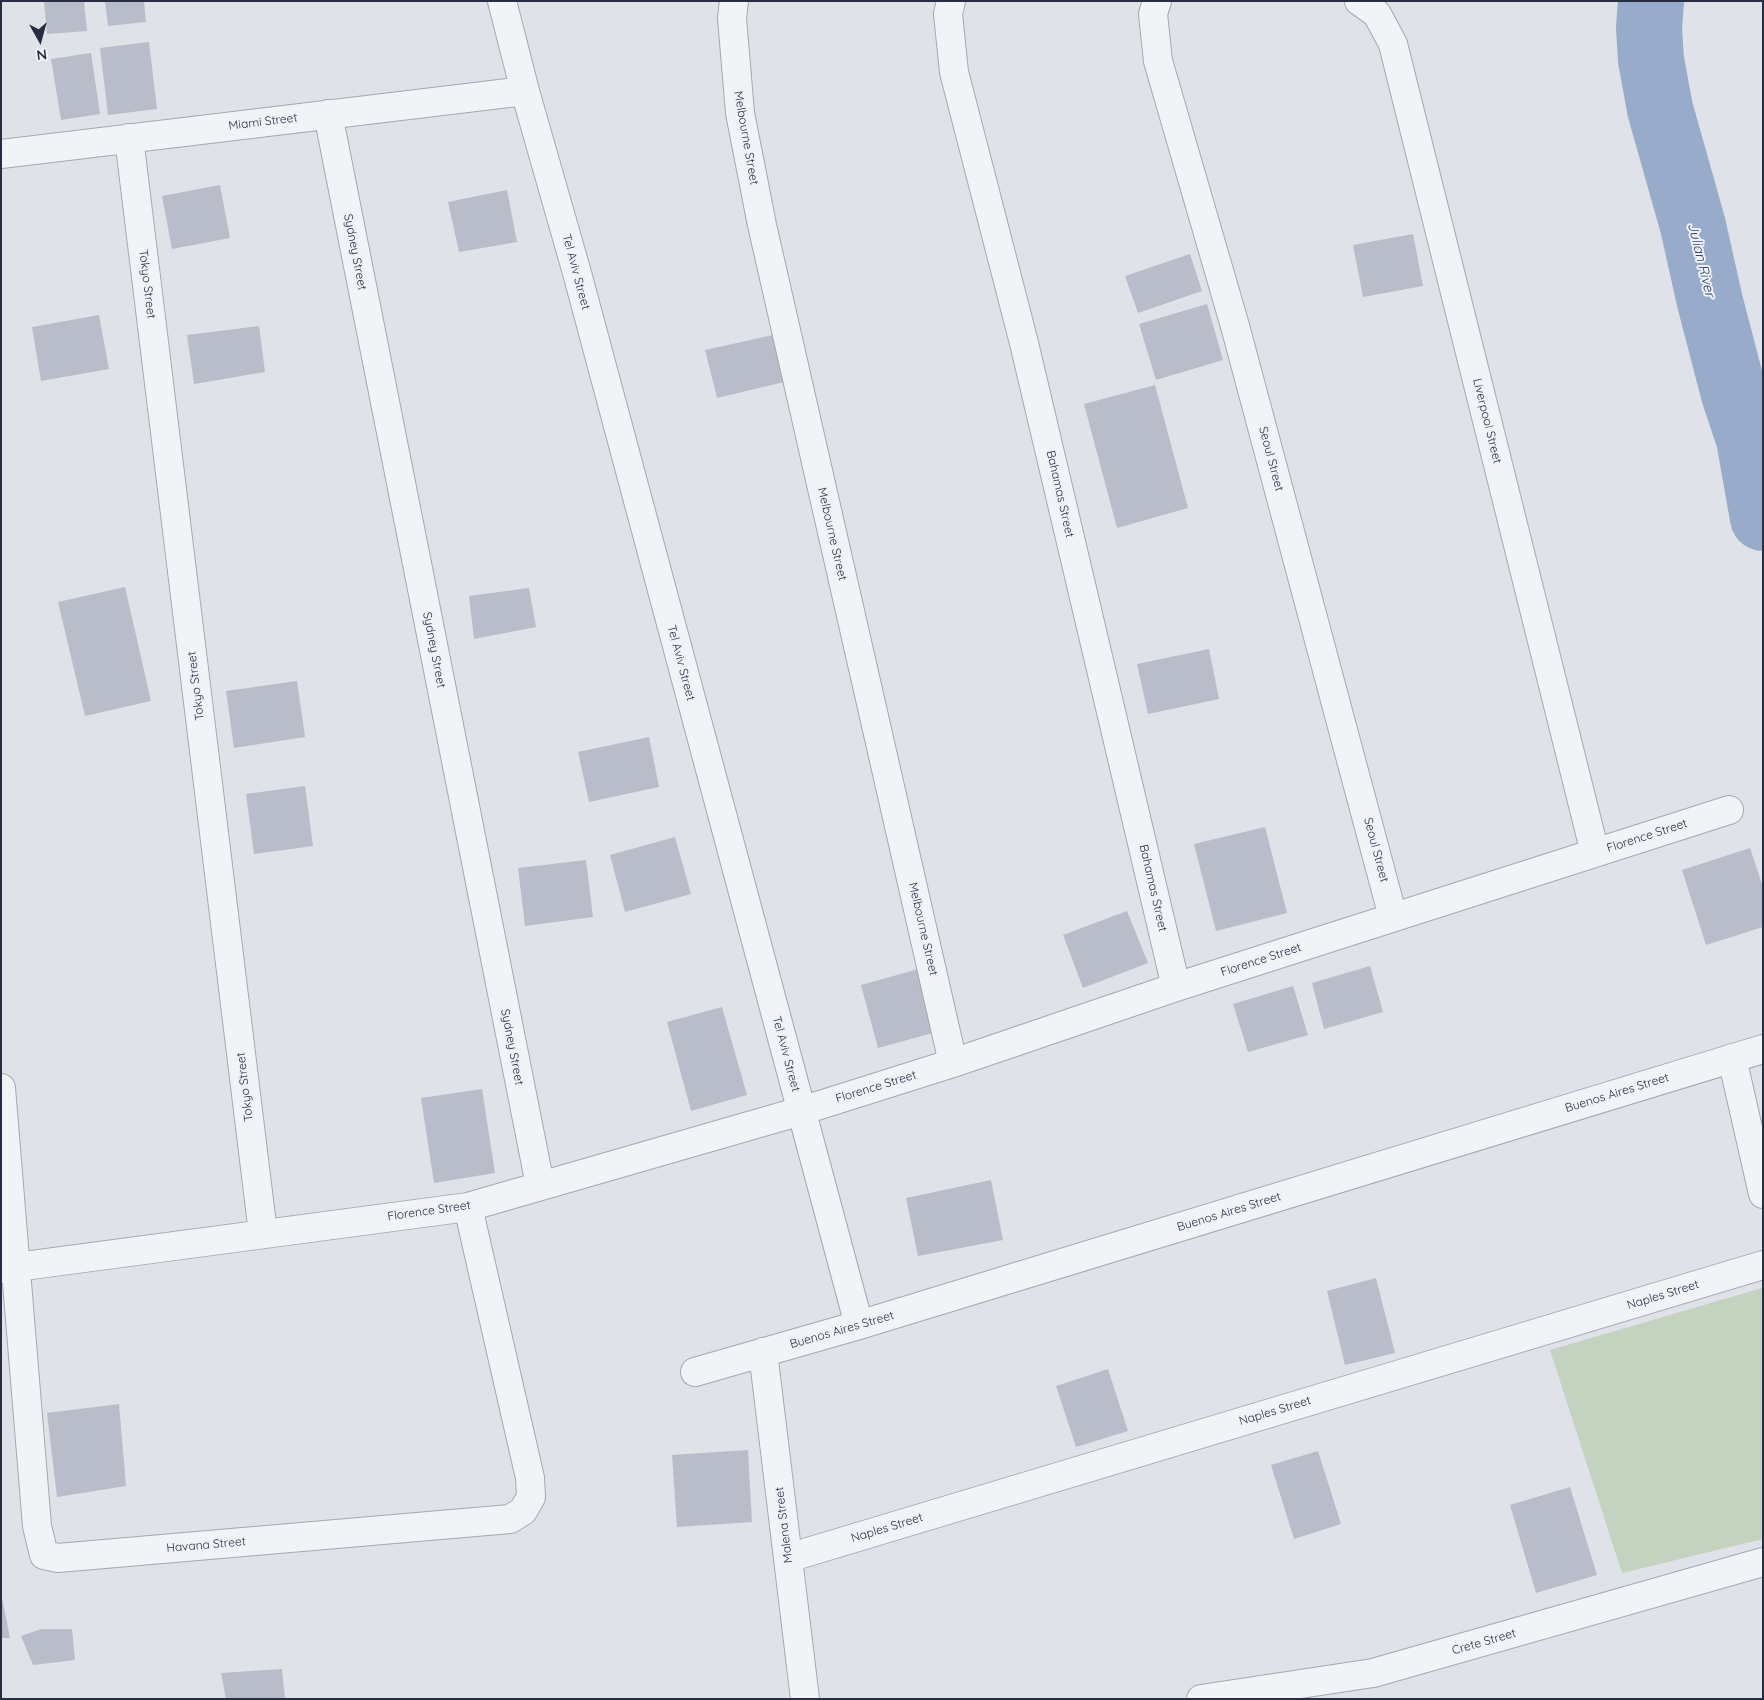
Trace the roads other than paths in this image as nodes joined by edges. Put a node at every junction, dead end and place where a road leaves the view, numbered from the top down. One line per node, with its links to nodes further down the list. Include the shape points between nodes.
1 (502, 1): 6 (street, Tel Aviv Street)
2 (734, 1): 16 (street, Melbourne Street, via 732,18 740,113 762,225)
3 (951, 1): 13 (street, Bahamas Street, via 948,14 954,72 1024,343)
4 (1157, 1): 12 (street, Seoul Street, via 1153,14 1158,61 1235,326)
5 (1359, 1): 11 (street, Liverpool Street, via 1377,14 1393,44)
6 (525, 91): 7 (street, Miami Street); 18 (street, Tel Aviv Street, via 577,273)
7 (328, 114): 8 (street, Miami Street); 19 (street, Sydney Street)
8 (129, 138): 9 (street, Miami Street); 22 (street, Tokyo Street)
9 (1, 154)
10 (1729, 810): 11 (street, Florence Street)
11 (1596, 852): 12 (street, Florence Street)
12 (1393, 917): 13 (street, Florence Street)
13 (1176, 987): 16 (street, Florence Street)
14 (1763, 1049): 15 (street, Buenos Aires Street)
15 (1732, 1058): 20 (street); 25 (street, Buenos Aires Street)
16 (954, 1063): 18 (street, Florence Street)
17 (1, 1088): 24 (street, Havana Street)
18 (801, 1111): 19 (street, Florence Street); 25 (street, Tel Aviv Street)
19 (540, 1185): 21 (street, Florence Street)
20 (1763, 1194)
21 (468, 1207): 22 (street, Florence Street); 24 (street, Havana Street, via 530,1478 531,1497 523,1511 510,1519 58,1558 44,1555 37,1526)
22 (263, 1233): 24 (street, Florence Street)
23 (1763, 1265): 28 (street, Naples Street)
24 (9, 1268)
25 (859, 1325): 26 (street, Buenos Aires Street)
26 (763, 1352): 27 (street, Buenos Aires Street); 28 (street, Malena Street)
27 (695, 1372)
28 (788, 1558): 30 (street, Malena Street)
29 (1763, 1562): 31 (street, Crete Street, via 1374,1673)
30 (805, 1699)
31 (1201, 1699)

